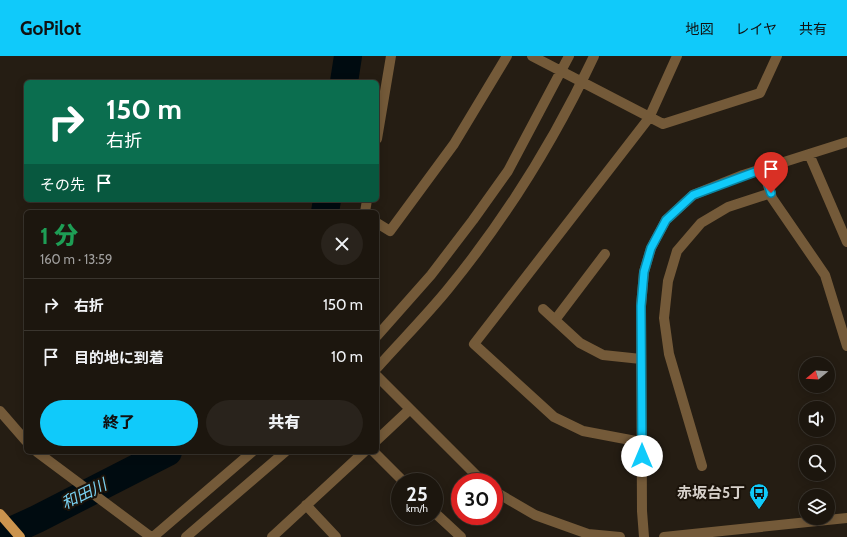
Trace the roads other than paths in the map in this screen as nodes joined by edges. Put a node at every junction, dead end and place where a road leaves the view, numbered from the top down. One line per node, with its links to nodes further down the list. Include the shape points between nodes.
1 (390, 56): 11 (street)
2 (507, 56): 16 (street, via 454,144 390,231)
3 (532, 56): 8 (street)
4 (570, 56): 8 (street)
5 (594, 56): 9 (street)
6 (677, 56): 10 (street)
7 (777, 56): 10 (street, via 760,93 663,124)
8 (562, 72): 9 (street); 21 (street, via 508,171 431,275)
9 (582, 82): 10 (street); 24 (street, via 524,186 489,235 447,290)
10 (649, 118): 30 (street, via 474,344 554,417 582,431)
11 (379, 126)
12 (847, 142): 13 (street)
13 (809, 154): 14 (street); 17 (street)
14 (763, 169): 15 (street); 23 (street, via 693,195 666,220 651,248 644,272)
15 (771, 193): 22 (street, via 825,275); 36 (street, via 728,207 701,223 677,251 668,281 664,318 669,354)
16 (379, 224)
17 (847, 242)
18 (605, 254): 20 (street)
19 (543, 309): 20 (street)
20 (555, 320): 23 (street, via 580,344 603,355)
21 (379, 334)
22 (847, 346)
23 (641, 358): 30 (street)
24 (379, 366)
25 (379, 378): 26 (street)
26 (410, 410): 28 (street); 38 (street)
27 (0, 411): 29 (street)
28 (379, 438)
29 (24, 439)
30 (641, 442): 51 (street)
31 (40, 454): 45 (street)
32 (250, 454): 45 (street)
33 (283, 454): 46 (street)
34 (362, 454): 40 (street)
35 (376, 454): 37 (street)
36 (702, 466)
37 (395, 473)
38 (474, 473)
39 (503, 496): 50 (street, via 535,515 588,534)
40 (306, 505): 47 (street); 48 (street)
41 (0, 514): 44 (main road)
42 (847, 518): 52 (street)
43 (443, 520): 49 (street)
44 (20, 537)
45 (152, 537)
46 (186, 537)
47 (272, 537)
48 (336, 537)
49 (461, 537)
50 (620, 537)
51 (644, 537)
52 (664, 537)

